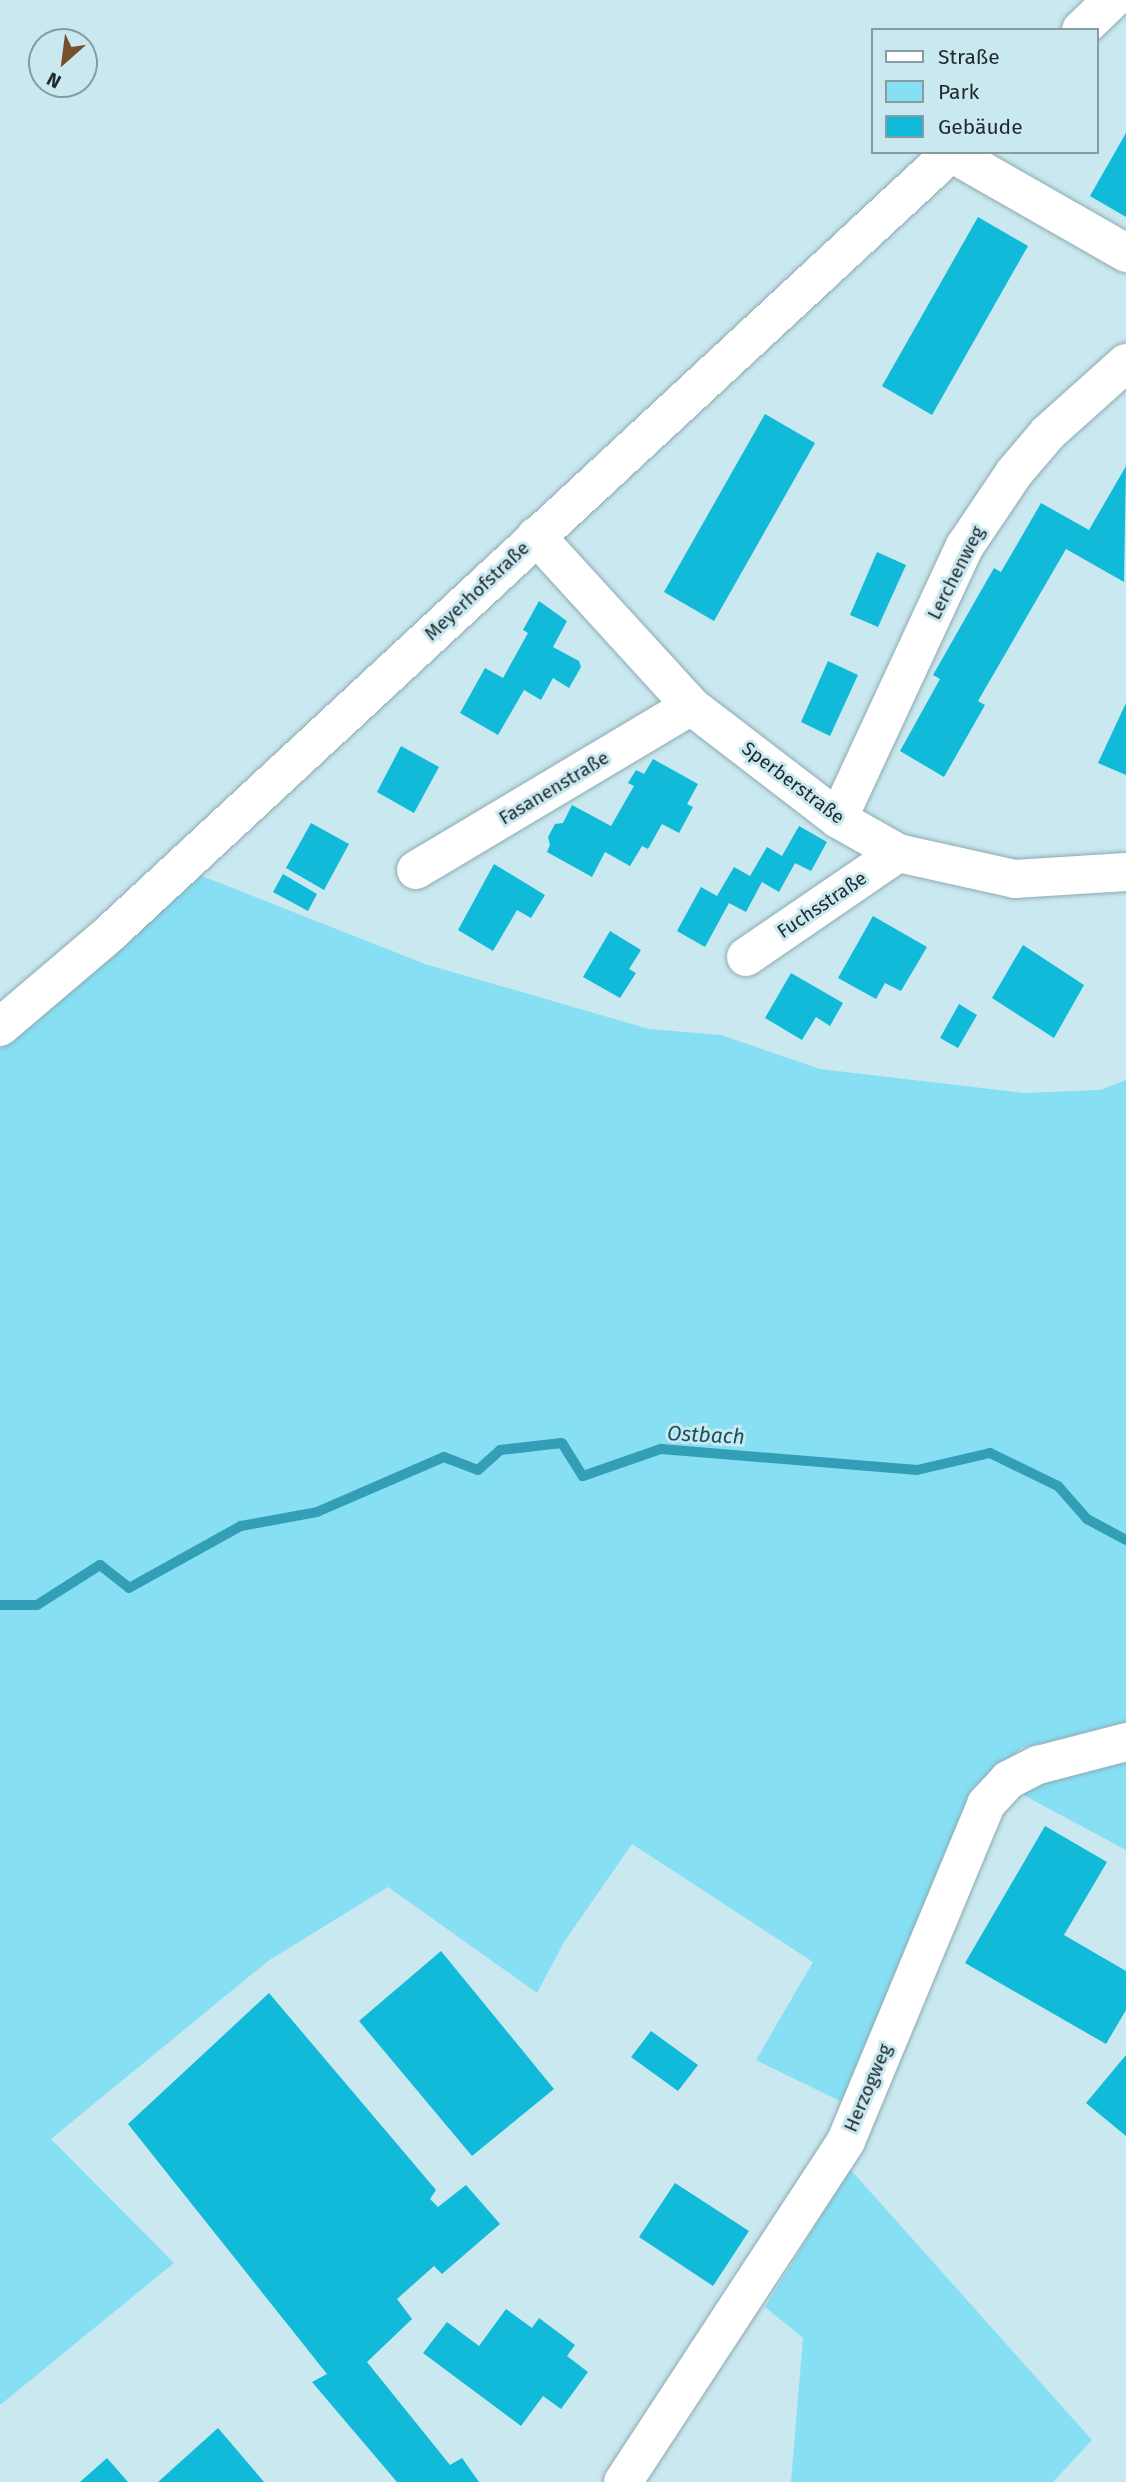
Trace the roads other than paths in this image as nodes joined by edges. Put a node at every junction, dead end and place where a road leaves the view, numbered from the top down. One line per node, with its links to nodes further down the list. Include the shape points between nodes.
1 (1112, 0): 2 (street)
2 (1083, 28)
3 (950, 154): 7 (street, Meyerhofstraße)
4 (953, 154): 5 (street)
5 (1126, 253)
6 (1126, 363): 9 (street, Lerchenweg, via 1048,433 1014,473 965,546)
7 (536, 536): 8 (street, Sperberstraße); 14 (street, Meyerhofstraße, via 107,936)
8 (691, 706): 9 (street, Sperberstraße); 11 (street, Fasanenstraße)
9 (838, 819): 10 (street, Sperberstraße)
10 (898, 853): 12 (street, Sperberstraße, via 1014,879); 13 (street, Fuchsstraße)
11 (416, 870)
12 (1125, 871)
13 (746, 957)
14 (0, 1027)
15 (1126, 1742): 16 (street, Herzogweg, via 1038,1765 1008,1780 986,1804 846,2141)
16 (623, 2482)

